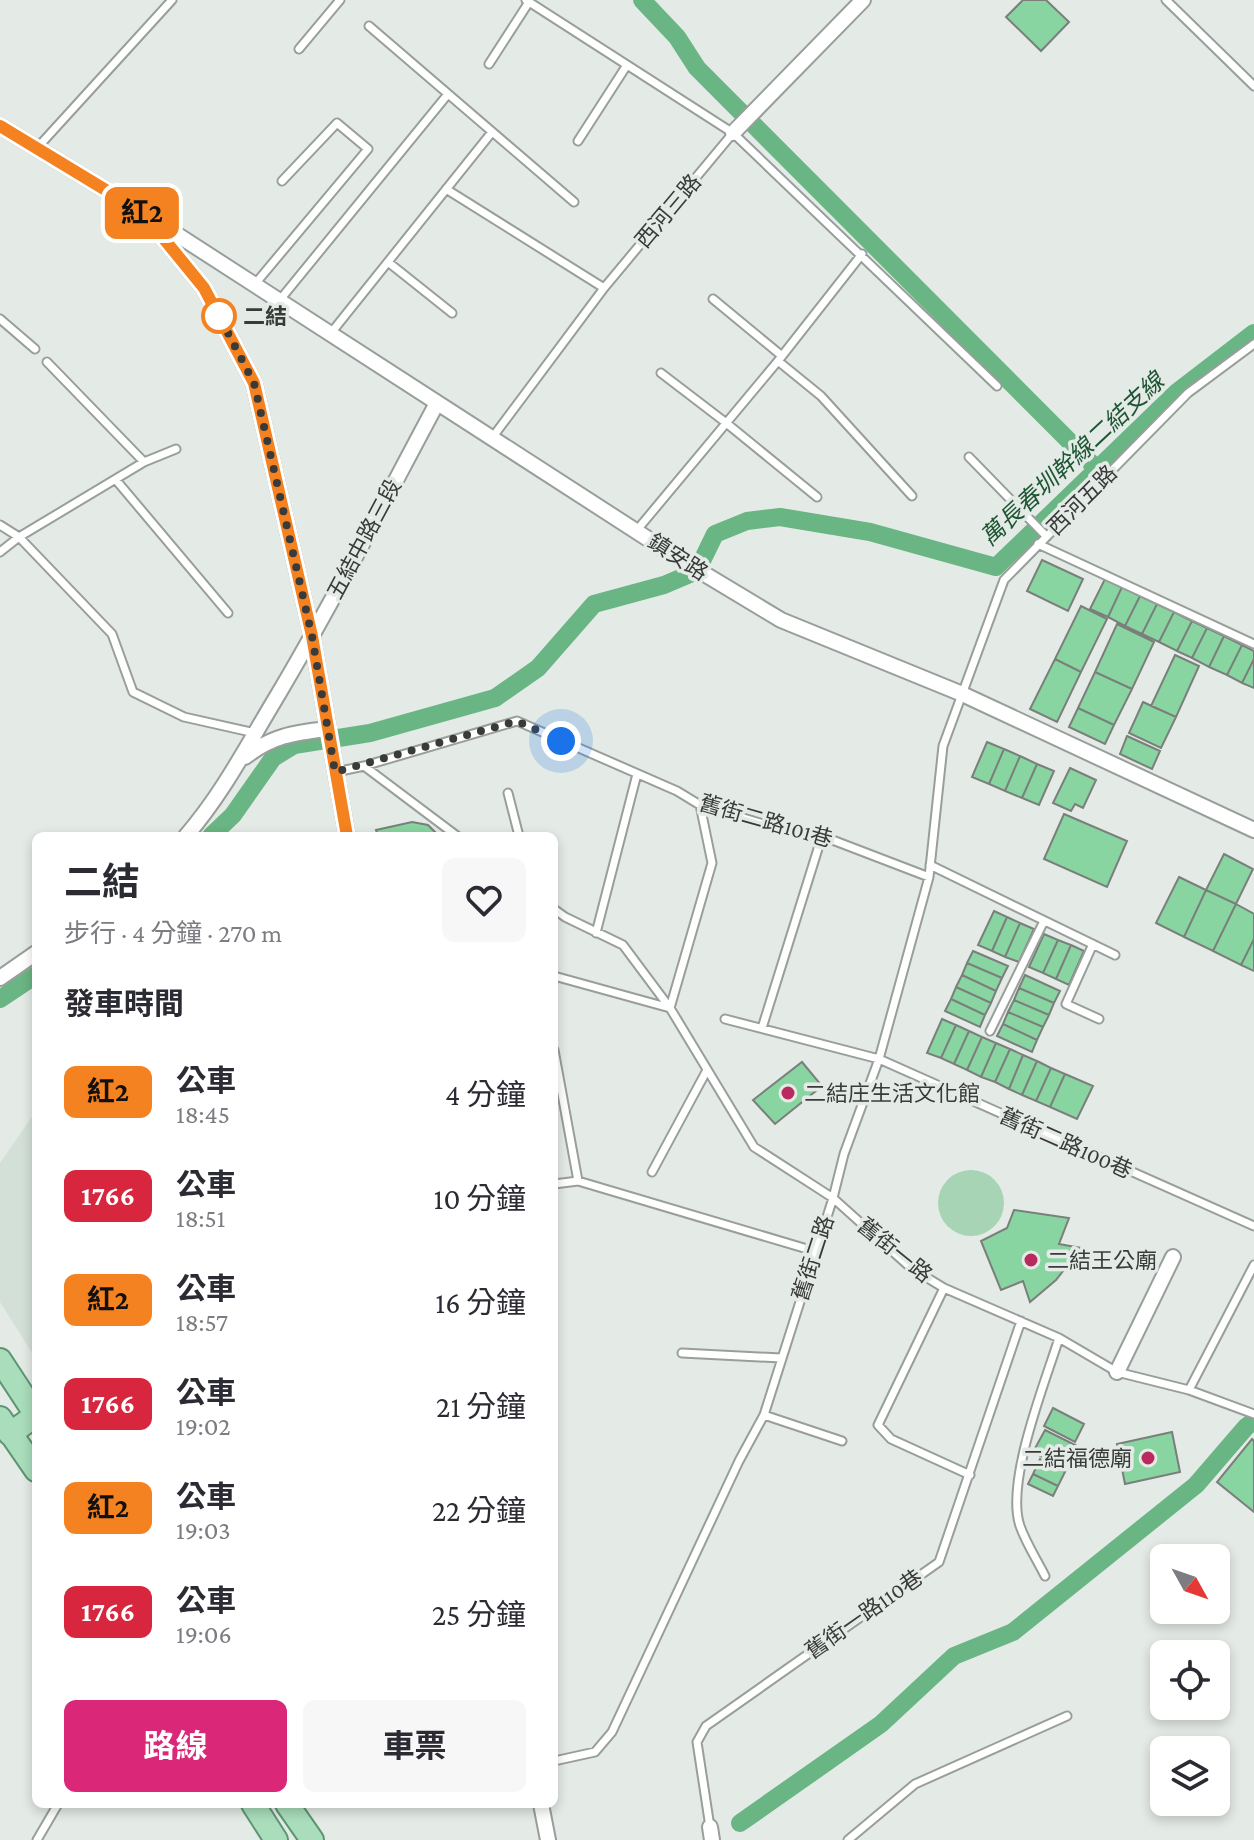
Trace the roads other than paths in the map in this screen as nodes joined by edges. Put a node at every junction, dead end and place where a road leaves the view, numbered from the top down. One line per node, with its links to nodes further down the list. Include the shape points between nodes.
1 (172, 0): 16 (lane)
2 (340, 0): 7 (lane)
3 (863, 0): 14 (street, 西河三路)
4 (1166, 0): 10 (lane)
5 (527, 1): 8 (lane); 9 (lane)
6 (369, 26): 11 (lane)
7 (299, 49)
8 (489, 64)
9 (627, 65): 14 (lane); 15 (lane)
10 (1254, 86)
11 (448, 94): 13 (lane); 26 (lane)
12 (0, 126): 16 (street, 鎮安路)
13 (492, 132): 18 (lane); 19 (lane)
14 (733, 133): 21 (lane); 24 (lane, 西河三路)
15 (578, 141)
16 (36, 149): 20 (street, 鎮安路)
17 (282, 181): 23 (lane, via 337,123 368,149)
18 (446, 189): 22 (lane); 24 (lane)
19 (574, 202)
20 (142, 212): 23 (street, 鎮安路); 52 (street, via 204,288 254,383)
21 (862, 254): 32 (lane); 35 (lane)
22 (388, 262): 27 (lane); 29 (lane)
23 (255, 284): 26 (street, 鎮安路)
24 (604, 288): 38 (lane, 西河三路)
25 (713, 299): 32 (lane)
26 (279, 301): 29 (street, 鎮安路)
27 (452, 313)
28 (0, 319): 31 (lane)
29 (330, 335): 36 (street, 鎮安路)
30 (1254, 344): 47 (lane, 西河五路, via 1188,393)
31 (35, 349)
32 (780, 358): 37 (lane); 43 (lane)
33 (47, 362): 41 (lane)
34 (661, 373): 37 (lane)
35 (997, 386)
36 (437, 403): 38 (street, 鎮安路); 52 (street, 五結中路三段)
37 (725, 422): 44 (lane); 46 (lane)
38 (492, 438): 46 (street, 鎮安路)
39 (176, 449): 41 (lane)
40 (969, 457): 47 (lane)
41 (144, 462): 42 (lane)
42 (116, 480): 48 (lane); 51 (lane)
43 (912, 496)
44 (817, 497)
45 (0, 525): 48 (lane)
46 (637, 530): 54 (street, 鎮安路, via 781,620)
47 (1046, 536): 49 (lane, 西河五路)
48 (19, 537): 50 (lane); 56 (lane, via 112,634 133,692 184,717)
49 (1038, 544): 53 (lane); 54 (lane, 西河五路, via 1004,580)
50 (0, 552)
51 (228, 613)
52 (312, 636): 55 (street); 56 (street, 五結中路三段)
53 (1254, 644)
54 (960, 693): 63 (street, 鎮安路); 69 (lane, 舊街二路, via 943,746)
55 (327, 732): 57 (street, via 293,733 264,742); 59 (street)
56 (255, 733): 57 (street, 五結中路三段)
57 (242, 759): 64 (street, 五結中路三段)
58 (364, 766): 59 (lane); 60 (lane, 舊街二路101巷, via 517,721); 66 (lane)
59 (335, 772): 65 (street)
60 (637, 774): 62 (lane, 舊街二路101巷); 73 (lane)
61 (508, 793): 67 (lane)
62 (700, 805): 68 (lane, 舊街二路101巷); 79 (lane, via 712,863)
63 (1254, 830)
64 (189, 832)
65 (346, 832)
66 (452, 832)
67 (518, 832)
68 (822, 836): 70 (lane, 舊街二路101巷); 82 (lane)
69 (930, 865): 70 (lane, 舊街二路); 72 (lane)
70 (929, 877): 84 (lane, 舊街二路)
71 (558, 911): 73 (lane, 舊街一路)
72 (1044, 921): 74 (lane); 83 (lane)
73 (596, 933): 79 (lane, 舊街一路, via 623,945)
74 (1093, 944): 75 (lane); 81 (lane, via 1066,1004)
75 (1115, 955)
76 (32, 956): 78 (street)
77 (558, 977): 79 (lane)
78 (0, 978)
79 (670, 1008): 85 (lane, 舊街一路)
80 (725, 1019): 82 (lane, 舊街二路100巷)
81 (1099, 1019)
82 (762, 1028): 84 (lane, 舊街二路100巷)
83 (990, 1031)
84 (879, 1059): 90 (lane, 舊街二路); 91 (lane, 舊街二路100巷)
85 (707, 1070): 87 (lane); 90 (lane, 舊街一路, via 754,1147)
86 (558, 1072): 88 (lane)
87 (652, 1172)
88 (578, 1181): 89 (lane); 92 (lane)
89 (558, 1184)
90 (833, 1198): 92 (lane, 舊街二路); 95 (lane, 舊街一路, via 911,1268)
91 (1254, 1226)
92 (814, 1251): 99 (lane, 舊街二路)
93 (1173, 1257): 101 (street)
94 (1254, 1265): 102 (lane)
95 (944, 1288): 96 (lane, 舊街一路); 110 (lane, via 878,1425 891,1439)
96 (1021, 1321): 97 (lane, 舊街一路); 110 (lane, 舊街一路110巷)
97 (1059, 1338): 101 (lane, 舊街一路); 111 (lane, via 1026,1445 1018,1492 1019,1524)
98 (682, 1353): 99 (lane)
99 (781, 1358): 105 (lane, 舊街二路)
100 (0, 1360): 103 (main road)
101 (1117, 1372): 102 (lane, 舊街一路)
102 (1189, 1390): 104 (lane, 舊街一路)
103 (32, 1409)
104 (1253, 1412)
105 (764, 1415): 108 (lane); 113 (lane, 舊街二路, via 612,1732 595,1752)
106 (32, 1416): 107 (main road)
107 (5, 1426): 109 (main road)
108 (842, 1441)
109 (32, 1464)
110 (970, 1475): 118 (lane, 舊街一路110巷, via 939,1562 706,1726 697,1742)
111 (1045, 1576)
112 (1067, 1716): 123 (lane, via 915,1784)
113 (558, 1760)
114 (56, 1808): 119 (lane)
115 (256, 1808): 120 (main road)
116 (290, 1808): 121 (main road)
117 (542, 1808): 122 (street)
118 (711, 1833)
119 (37, 1840)
120 (276, 1840)
121 (312, 1840)
122 (548, 1840)
123 (848, 1840)

